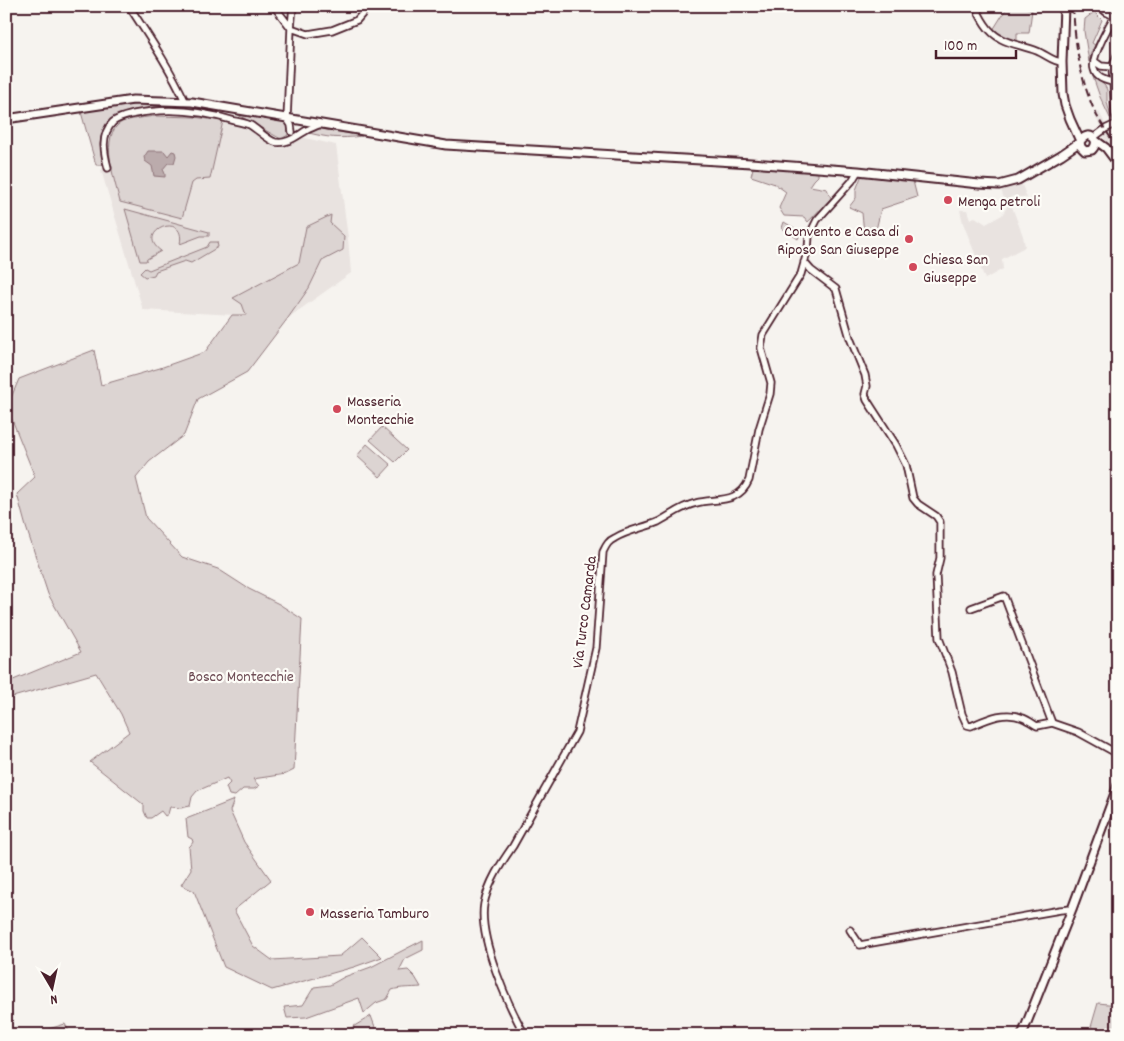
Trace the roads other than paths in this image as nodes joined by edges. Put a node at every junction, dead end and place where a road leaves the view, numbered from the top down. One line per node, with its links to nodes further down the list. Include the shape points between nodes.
1 (129, 6): 15 (street, via 170,71)
2 (274, 6): 9 (street)
3 (293, 6): 9 (street)
4 (365, 6): 9 (street, via 357,20 332,30 308,34)
5 (976, 6): 11 (street, via 993,35)
6 (1064, 6): 11 (main road)
7 (1099, 6): 8 (street, via 1106,12)
8 (1116, 13): 12 (street)
9 (291, 28): 18 (street)
10 (1118, 53): 13 (street)
11 (1062, 62): 24 (main road, via 1063,94 1070,120)
12 (1094, 62): 13 (street); 14 (street, via 1094,71 1100,79)
13 (1112, 67): 14 (street)
14 (1112, 82): 16 (street)
15 (184, 102): 17 (main road, via 133,100); 18 (main road)
16 (1116, 106): 20 (street)
17 (6, 119)
18 (287, 119): 19 (main road); 22 (street)
19 (301, 121): 21 (main road); 22 (street); 23 (street)
20 (1118, 123): 24 (street)
21 (321, 124): 23 (street); 31 (main road, via 446,145)
22 (292, 132): 25 (street)
23 (301, 133): 25 (street)
24 (1089, 138): 26 (main road, via 1081,148); 27 (main road, via 1095,146); 28 (main road); 29 (main road, via 1106,148)
25 (290, 140): 30 (street, via 275,142 250,125 217,115 173,110 146,111 120,117 112,123 103,148)
26 (1083, 150): 27 (main road); 28 (main road)
27 (1092, 150): 29 (main road, via 1101,151)
28 (1061, 155): 31 (main road, via 1018,180 999,184)
29 (1116, 161)
30 (108, 168)
31 (858, 171): 32 (street, Via Turco Camarda, via 817,220 809,236)
32 (804, 262): 34 (street, via 836,289 865,375 867,400 906,465 913,498 940,522 940,558 936,575 939,638 966,725 1012,714 1037,726); 39 (street, Via Turco Camarda, via 801,274 763,335 761,344 771,383 770,394 749,480 743,491 732,498 683,507 658,522 614,538 604,552 596,648 577,732 502,861 484,902 483,922 489,949 502,988)
33 (971, 608): 34 (street, via 1004,596)
34 (1052, 723): 35 (street, via 1078,732)
35 (1118, 754)
36 (1117, 787): 37 (main road)
37 (1072, 909): 38 (street, via 860,945); 40 (main road)
38 (850, 930)
39 (525, 1035)
40 (1022, 1035)

